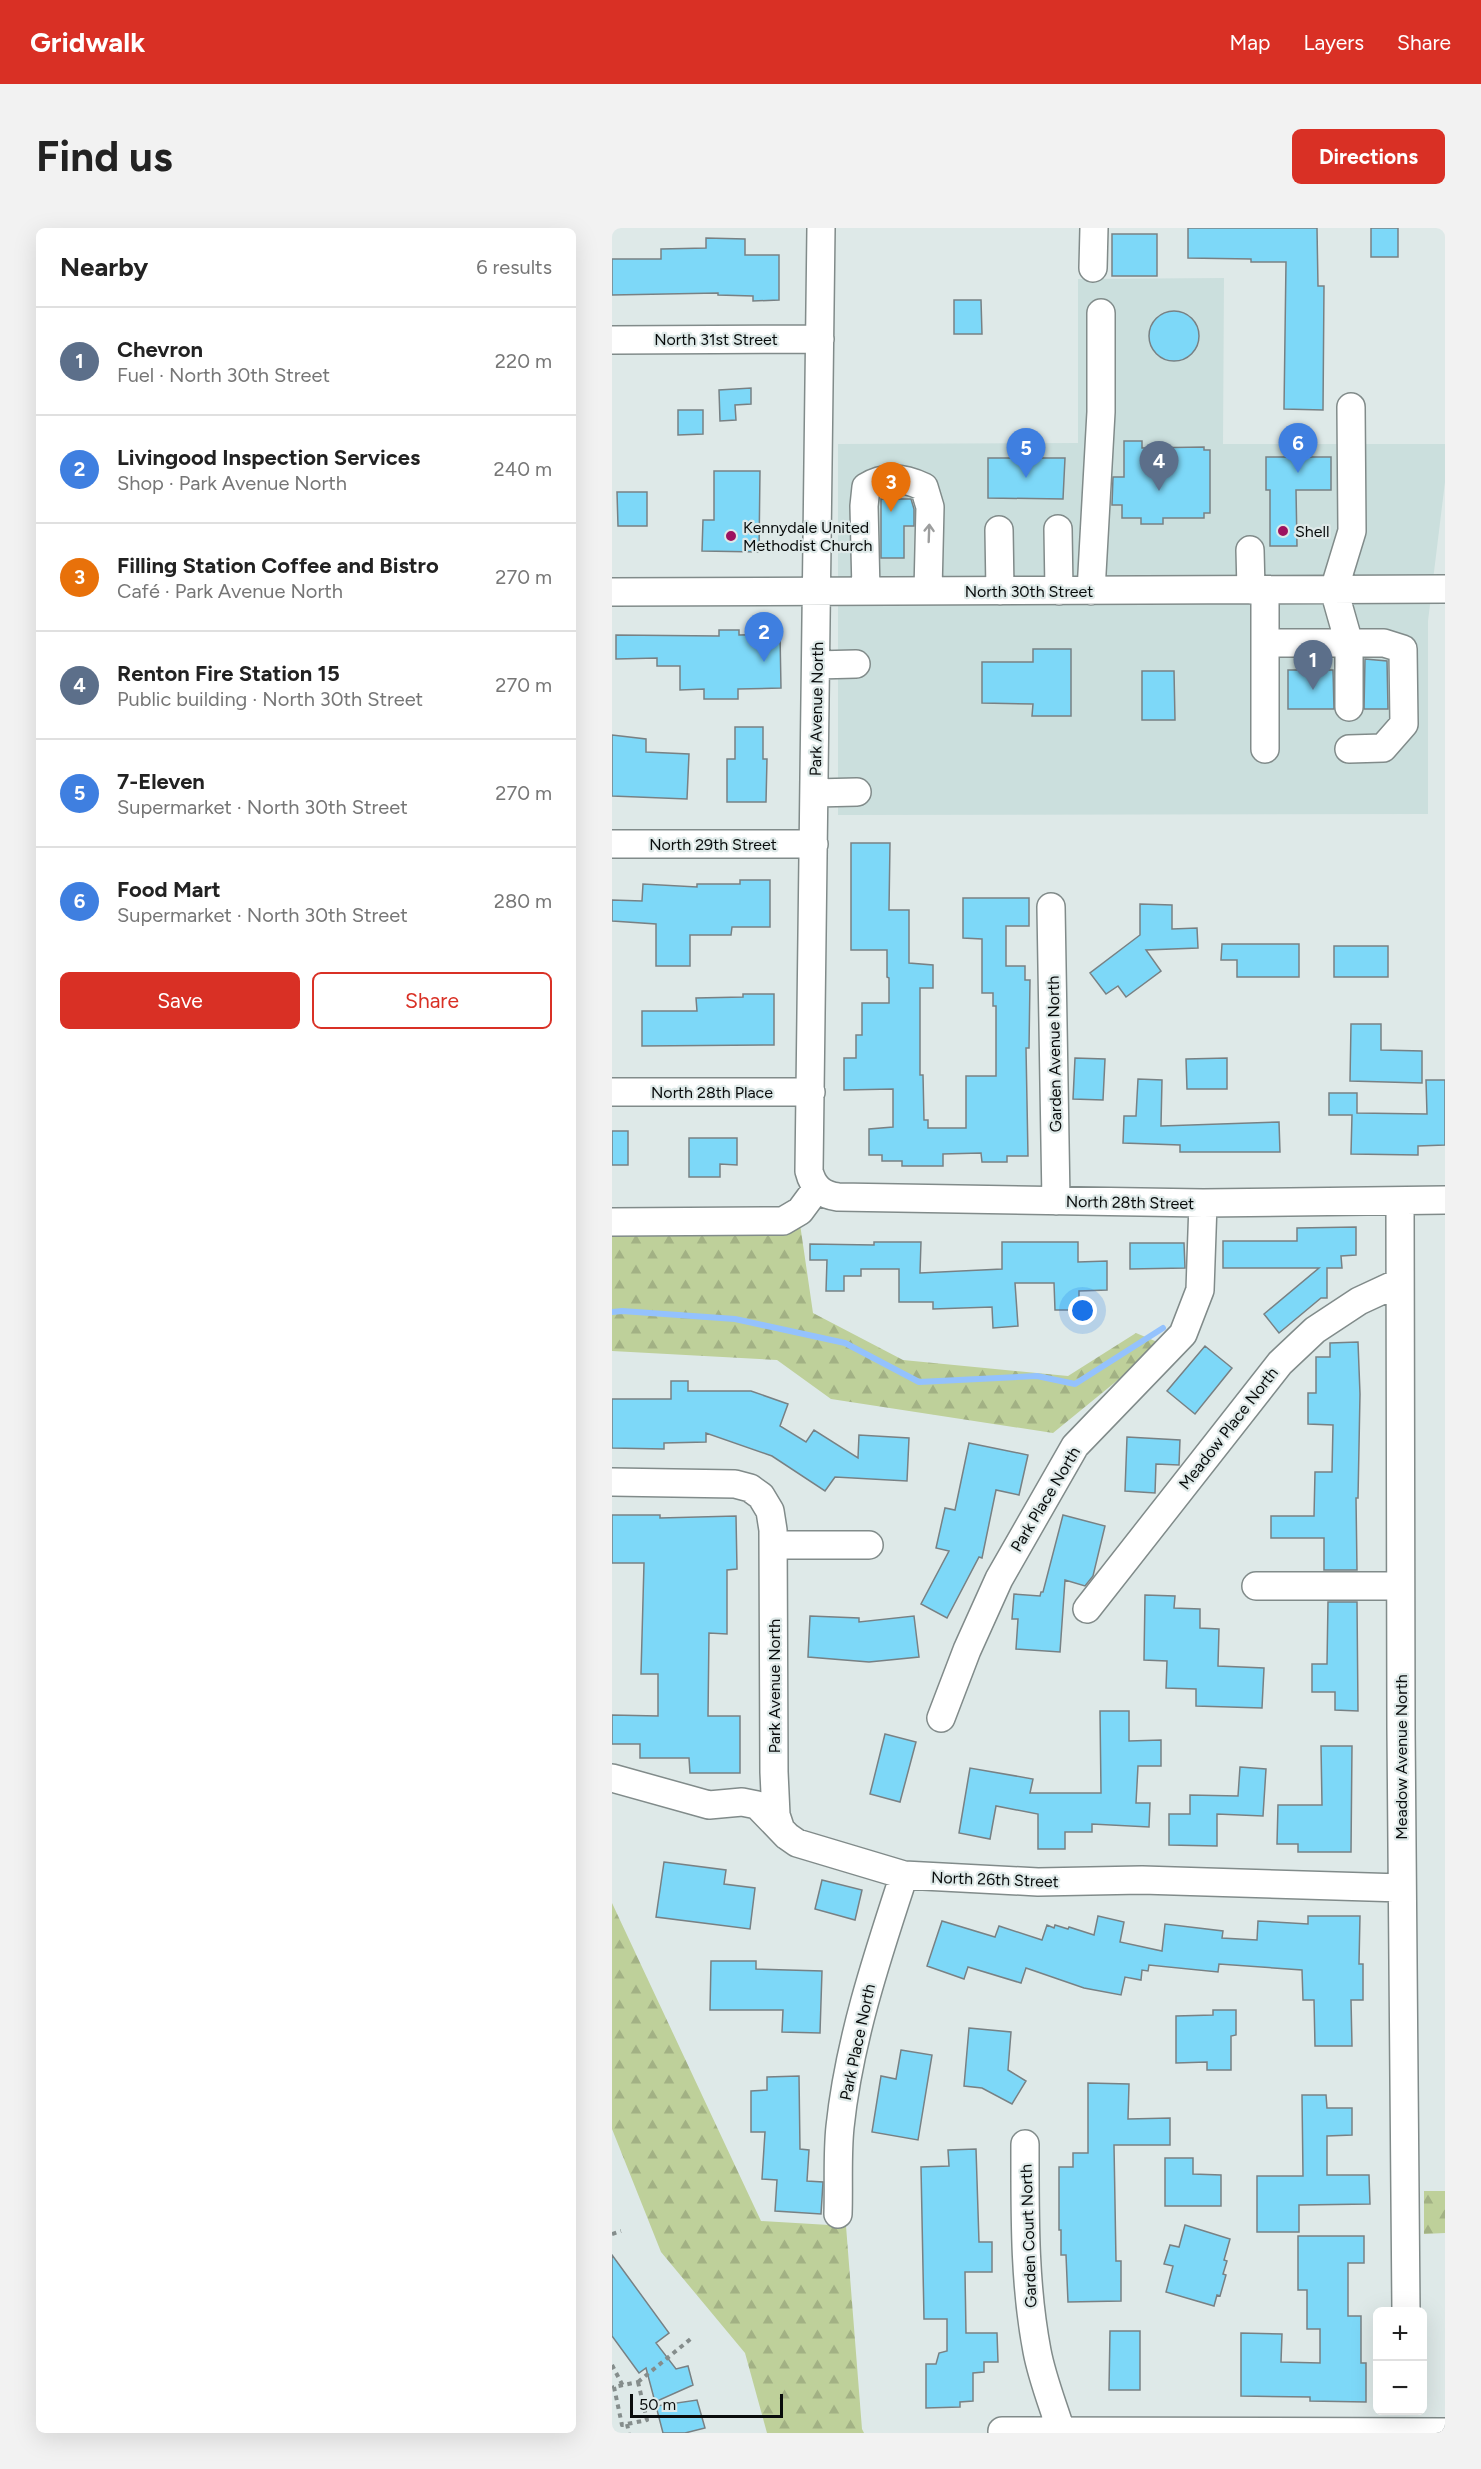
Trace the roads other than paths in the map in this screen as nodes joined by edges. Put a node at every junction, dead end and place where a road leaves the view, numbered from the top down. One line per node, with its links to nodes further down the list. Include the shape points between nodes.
1 (821, 228): 5 (street, Park Avenue North)
2 (1094, 228): 3 (street)
3 (1093, 268)
4 (1101, 314): 18 (street, via 1101,412)
5 (820, 339): 6 (street, North 31st Street); 20 (street, Park Avenue North)
6 (612, 340)
7 (1351, 407): 13 (street, via 1352,531)
8 (999, 530): 16 (street)
9 (1058, 530): 17 (street)
10 (1250, 550): 12 (street)
11 (1445, 589): 13 (street, North 30th Street)
12 (1258, 590): 13 (street, North 30th Street); 18 (street, North 30th Street); 21 (street)
13 (1334, 590): 22 (street)
14 (866, 591): 15 (street, North 30th Street); 15 (street, one-way to 14, via 930,507 924,487 908,479 877,480 866,487); 20 (street, North 30th Street)
15 (928, 591): 16 (street, North 30th Street)
16 (1000, 591): 17 (street, North 30th Street)
17 (1059, 591): 18 (street, North 30th Street)
18 (1091, 591)
19 (612, 592): 20 (street, North 30th Street)
20 (817, 592): 24 (street, Park Avenue North)
21 (1265, 643): 22 (street); 26 (street)
22 (1349, 643): 25 (street); 27 (street, via 1384,643 1403,649 1404,724 1383,748)
23 (856, 664): 24 (street)
24 (816, 665): 29 (street, Park Avenue North)
25 (1349, 707)
26 (1265, 748)
27 (1349, 748)
28 (857, 792): 29 (street)
29 (814, 793): 31 (street, Park Avenue North)
30 (612, 844): 31 (street, North 29th Street)
31 (814, 844): 34 (street, Park Avenue North)
32 (1051, 907): 37 (street, Garden Avenue North)
33 (612, 1092): 34 (street, North 28th Place)
34 (811, 1092): 35 (street, Park Avenue North, via 809,1171)
35 (817, 1188): 37 (street, North 28th Street, via 838,1197); 40 (street, via 800,1211 783,1221)
36 (1445, 1200): 38 (street, North 28th Street)
37 (1056, 1201): 39 (street, North 28th Street)
38 (1400, 1202): 39 (street, North 28th Street); 41 (street, Meadow Avenue North)
39 (1203, 1203): 48 (street, Park Place North, via 1200,1290 1183,1334 1075,1446 999,1579)
40 (612, 1222)
41 (1400, 1282): 46 (street, Meadow Avenue North); 47 (street, Meadow Place North, via 1359,1301 1315,1330 1280,1363)
42 (612, 1482): 43 (street, Park Avenue North, via 735,1484 750,1488 761,1496 770,1511)
43 (774, 1545): 44 (street); 50 (street, Park Avenue North, via 774,1772)
44 (869, 1545)
45 (1256, 1586): 46 (street)
46 (1400, 1586): 52 (street, Meadow Avenue North)
47 (1087, 1609)
48 (941, 1718)
49 (612, 1778): 50 (street, North 26th Street, via 709,1806 742,1802 757,1806)
50 (780, 1827): 51 (street, North 26th Street, via 798,1843)
51 (904, 1875): 52 (street, North 26th Street, via 1038,1882 1142,1880); 54 (street, Park Place North, via 873,1972 844,2097)
52 (1402, 1888): 55 (street, Meadow Avenue North)
53 (1025, 2144): 58 (street, Garden Court North, via 1029,2301 1037,2354)
54 (838, 2214)
55 (1406, 2307)
56 (1407, 2421): 58 (street); 59 (street)
57 (1002, 2431): 58 (street)
58 (1061, 2431)
59 (1445, 2432)

